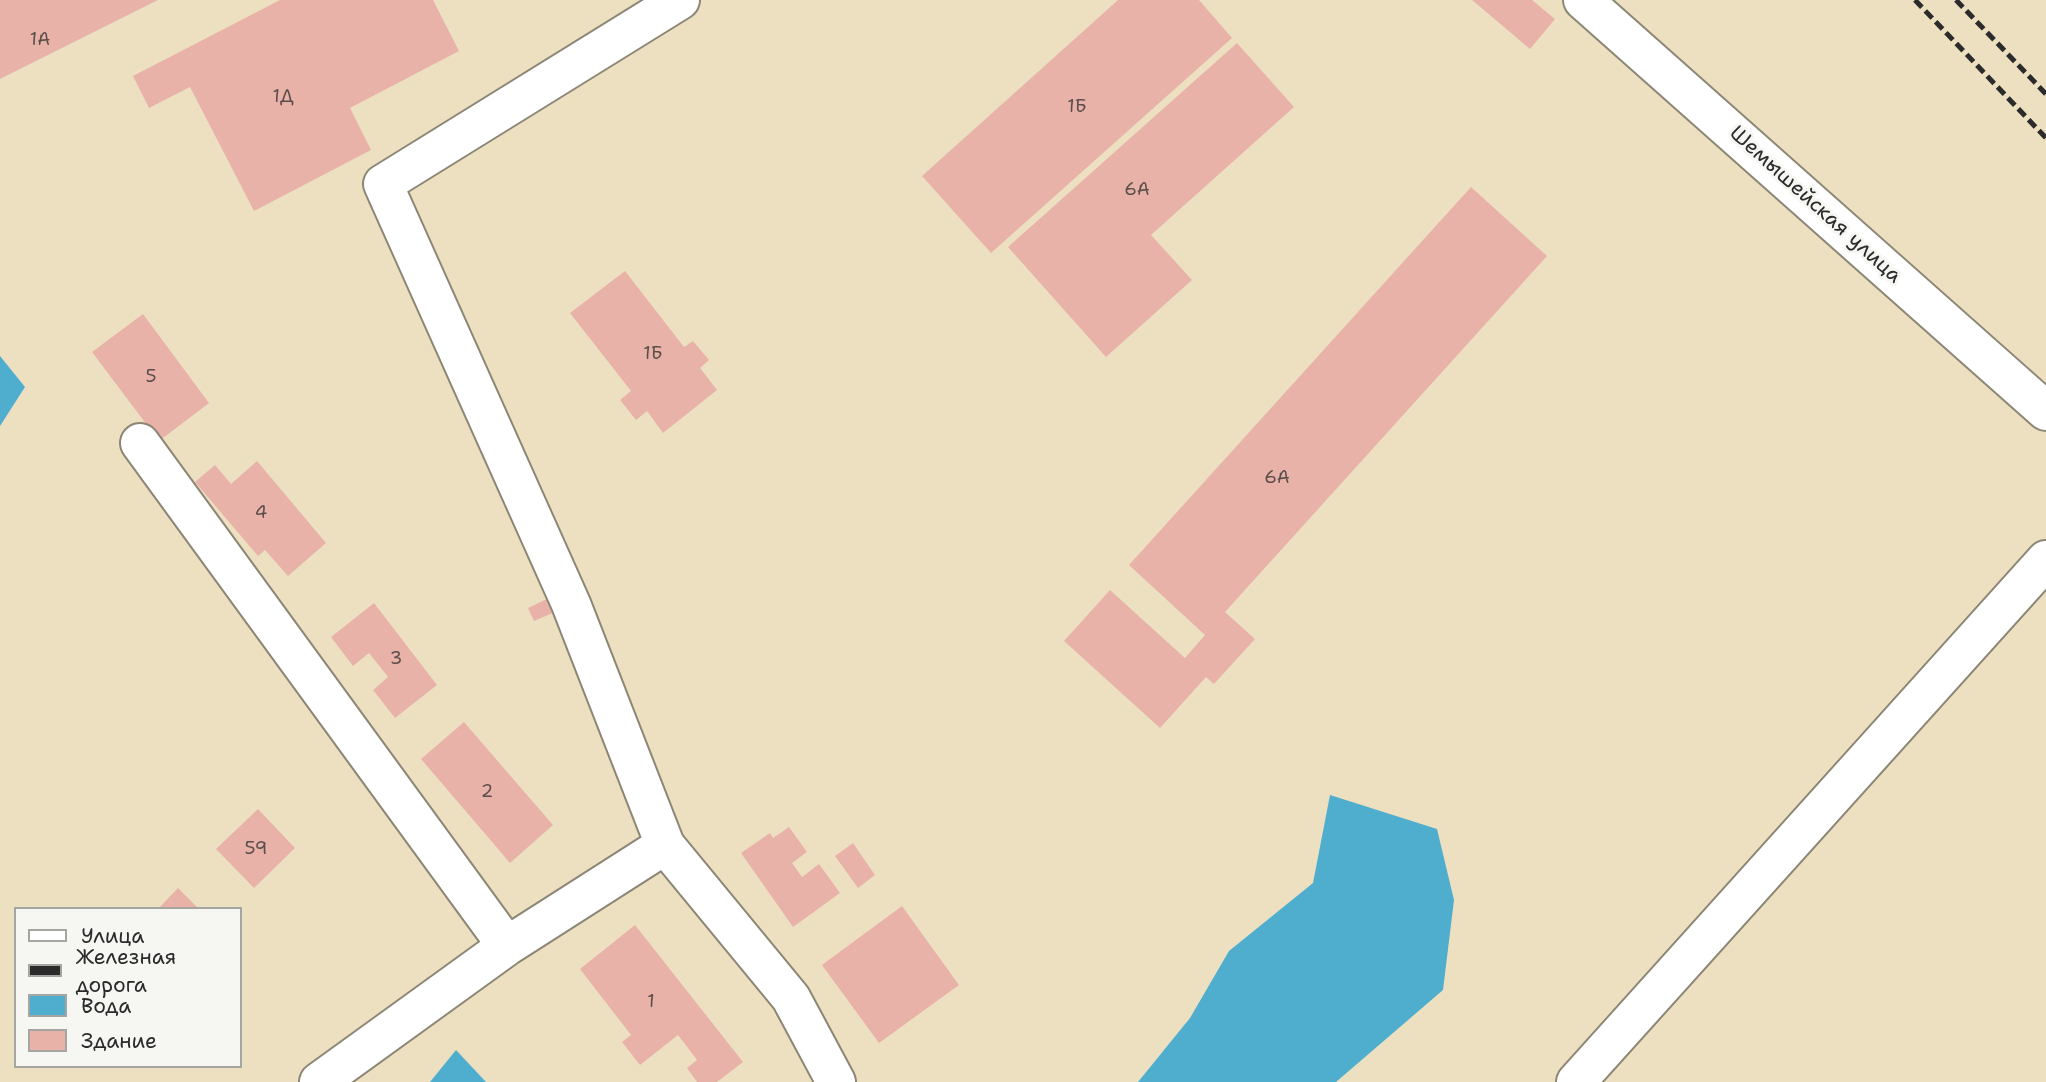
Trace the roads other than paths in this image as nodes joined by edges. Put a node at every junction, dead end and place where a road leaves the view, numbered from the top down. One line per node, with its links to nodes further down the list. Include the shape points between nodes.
1 (680, 0): 6 (street, via 383,184 571,604)
2 (1583, 0): 3 (street, Шемышейская улица)
3 (2046, 411)
4 (140, 443): 7 (street)
5 (2046, 560): 10 (street)
6 (665, 845): 7 (street); 9 (street, via 792,998)
7 (507, 946): 8 (street)
8 (319, 1082)
9 (836, 1082)
10 (1576, 1082)

